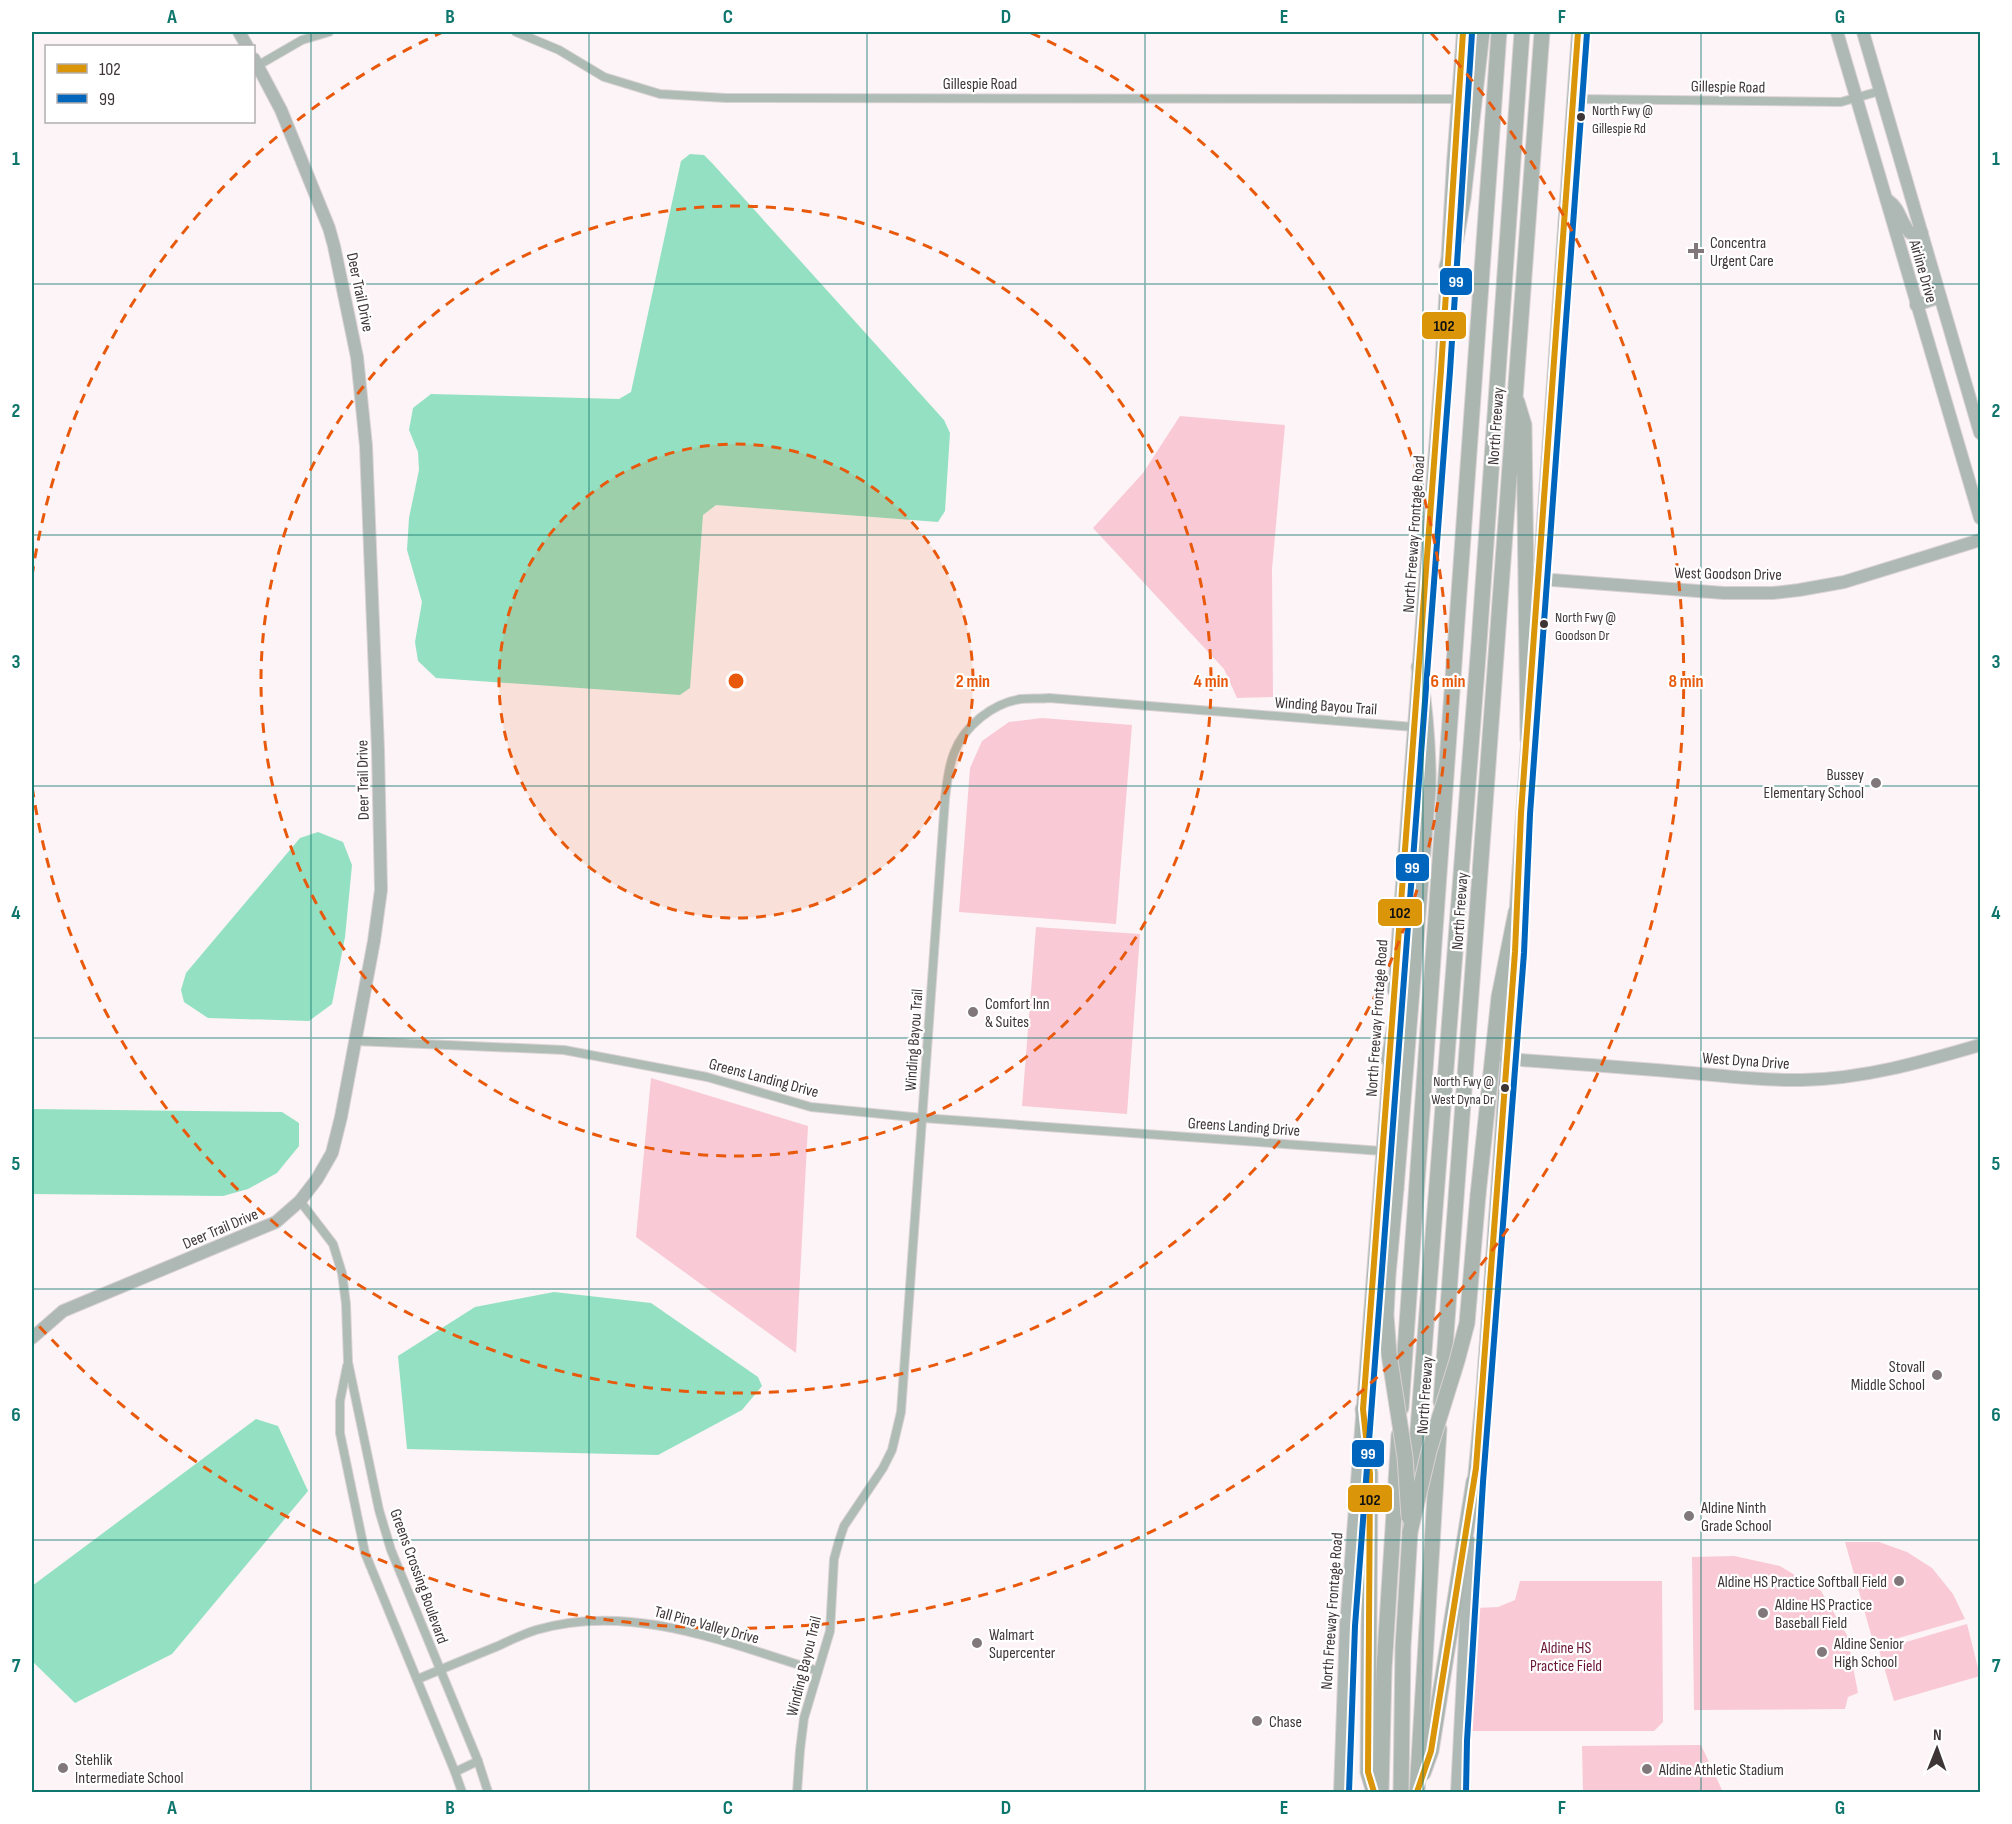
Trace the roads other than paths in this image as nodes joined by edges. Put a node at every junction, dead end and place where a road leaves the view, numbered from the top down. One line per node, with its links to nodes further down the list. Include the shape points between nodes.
1 (238, 32): 12 (main road)
2 (328, 32): 13 (street)
3 (516, 32): 15 (street, Gillespie Road, via 559,50 604,77 660,94 737,98)
4 (1462, 32): 15 (main road, North Freeway Frontage Road)
5 (1482, 32): 20 (highway, via 1463,199)
6 (1499, 32): 56 (highway, North Freeway, via 1392,1532)
7 (1522, 32): 44 (highway, North Freeway, bridge)
8 (1542, 32): 23 (highway, North Freeway)
9 (1578, 32): 16 (main road)
10 (1837, 32): 17 (main road, Airline Drive)
11 (1863, 32): 14 (main road, Airline Drive)
12 (246, 45)
13 (255, 62): 33 (main road, Deer Trail Drive, via 281,110 329,228 357,357 362,400 374,626 381,890)
14 (1880, 91): 17 (street, Gillespie Road); 19 (main road, Airline Drive)
15 (1457, 99): 20 (main road, North Freeway Frontage Road)
16 (1574, 99): 17 (street, Gillespie Road); 27 (main road)
17 (1857, 99): 18 (main road, Airline Drive)
18 (1886, 199): 19 (main road, via 1896,206 1910,233); 22 (main road, Airline Drive)
19 (1922, 233): 21 (main road, Airline Drive)
20 (1448, 266): 28 (main road, North Freeway Frontage Road)
21 (1940, 297): 22 (main road); 24 (main road, Airline Drive)
22 (1916, 305): 25 (main road, Airline Drive)
23 (1515, 394): 30 (highway, via 1524,425); 50 (highway, North Freeway, via 1434,1496)
24 (1980, 433)
25 (1980, 518)
26 (1980, 540): 27 (main road, West Goodson Drive, via 1844,582 1781,592 1724,593)
27 (1539, 579): 30 (main road)
28 (1419, 667): 29 (main road, North Freeway Frontage Road); 31 (highway, via 1429,755)
29 (1414, 727): 36 (main road, North Freeway Frontage Road); 37 (street, Winding Bayou Trail, via 1049,698 1020,699 983,715 955,750 948,769)
30 (1528, 740): 32 (main road)
31 (1421, 869): 36 (highway); 44 (highway, bridge, via 1386,1315 1405,1457)
32 (1516, 912): 35 (main road); 44 (highway, bridge, via 1499,997 1467,1323)
33 (355, 1041): 37 (street, Greens Landing Drive, via 564,1050 706,1077 811,1107); 39 (main road, Deer Trail Drive, via 332,1153)
34 (1980, 1046): 35 (main road, West Dyna Drive, via 1909,1066 1803,1080)
35 (1506, 1059): 43 (main road)
36 (1389, 1060): 38 (main road, North Freeway Frontage Road)
37 (923, 1118): 38 (street, Greens Landing Drive); 46 (street, Winding Bayou Trail, via 898,1430 883,1468 853,1511 839,1541 834,1559 830,1631)
38 (1382, 1151): 42 (main road, North Freeway Frontage Road)
39 (300, 1201): 40 (main road, Deer Trail Drive, via 276,1222 63,1311); 41 (street, Greens Crossing Boulevard, via 333,1244 342,1273)
40 (32, 1338)
41 (348, 1362): 45 (street, Greens Crossing Boulevard, via 379,1510 391,1550); 47 (street, Greens Crossing Boulevard, via 340,1401 340,1433 365,1552)
42 (1363, 1409): 54 (main road, North Freeway Frontage Road, via 1346,1625); 55 (highway, via 1370,1474 1368,1772)
43 (1474, 1481): 50 (highway, via 1431,1751); 58 (main road)
44 (1410, 1532): 57 (highway, North Freeway, via 1403,1647)
45 (440, 1670): 46 (street, Tall Pine Valley Drive, via 535,1630 574,1621 608,1619 675,1628); 47 (street, Tall Pine Valley Drive); 48 (street, Greens Crossing Boulevard)
46 (818, 1671): 53 (street, Winding Bayou Trail, via 804,1718)
47 (418, 1679): 49 (street, Greens Crossing Boulevard)
48 (478, 1761): 49 (street); 52 (street, Greens Crossing Boulevard)
49 (455, 1772): 51 (street, Greens Crossing Boulevard)
50 (1417, 1791)
51 (462, 1792)
52 (488, 1792)
53 (797, 1792)
54 (1340, 1792)
55 (1374, 1792)
56 (1381, 1792)
57 (1401, 1792)
58 (1457, 1792)

